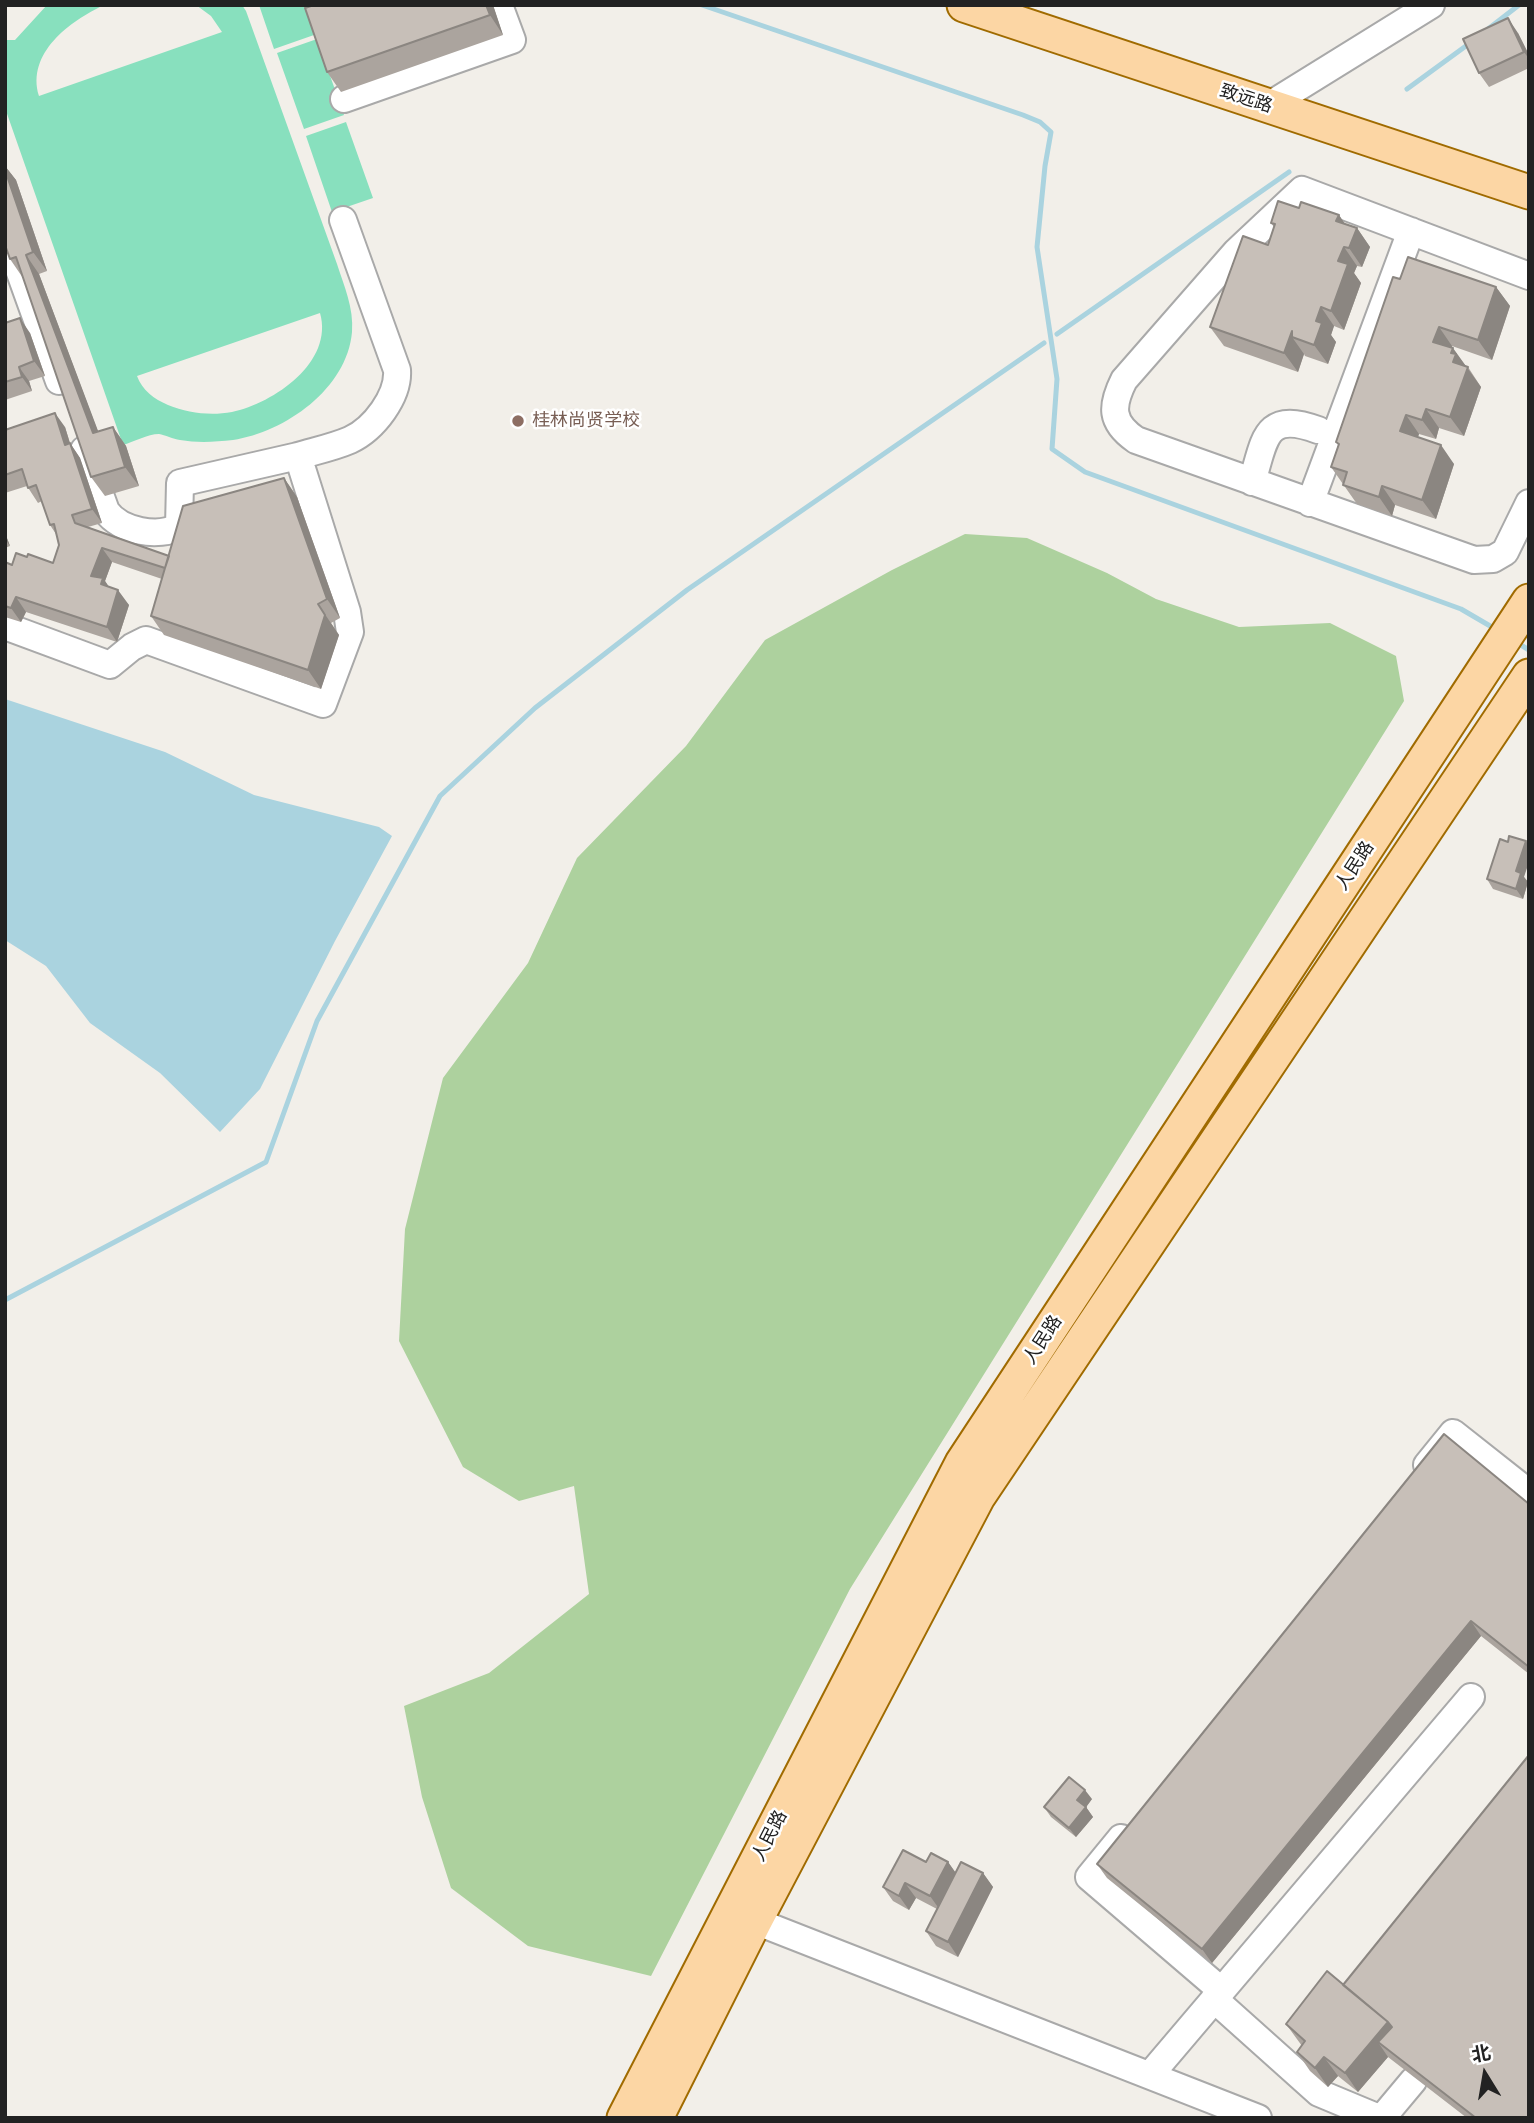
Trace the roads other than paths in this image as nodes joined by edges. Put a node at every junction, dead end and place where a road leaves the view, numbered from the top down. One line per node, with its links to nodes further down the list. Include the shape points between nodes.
1 (499, 5): 4 (street, via 512,40)
2 (964, 5): 5 (main road, 致远路)
3 (1431, 5): 5 (street)
4 (344, 99)
5 (1268, 106): 6 (main road, 致远路)
6 (1529, 192)
7 (343, 220): 12 (street, via 397,370 397,383 382,411 359,435)
8 (1411, 231): 10 (street); 13 (street, via 1302,190 1236,252 1124,380 1114,410 1131,437); 14 (street)
9 (5, 232): 12 (street, via 111,518 124,526 167,531 176,539 180,483)
10 (1529, 276)
11 (1318, 430): 13 (street, via 1293,422 1269,432)
12 (298, 456): 17 (street, via 350,632 323,705 150,627 110,665)
13 (1252, 482): 14 (street)
14 (1310, 503): 15 (street, via 1484,560 1505,552)
15 (1529, 503)
16 (1529, 601): 27 (main road, 人民路, via 962,1463)
17 (5, 626)
18 (1529, 677): 23 (main road, 人民路, via 978,1497)
19 (1410, 1486): 20 (street, via 1453,1433)
20 (1529, 1493)
21 (1471, 1697): 24 (street)
22 (1132, 1824): 24 (street, via 1089,1877)
23 (755, 1921): 25 (street); 28 (main road, 人民路)
24 (1218, 1995): 25 (street); 30 (street, via 1319,2093)
25 (1150, 2075): 29 (street)
26 (1413, 2081): 30 (street)
27 (624, 2118)
28 (656, 2118)
29 (1258, 2118)
30 (1380, 2118)

